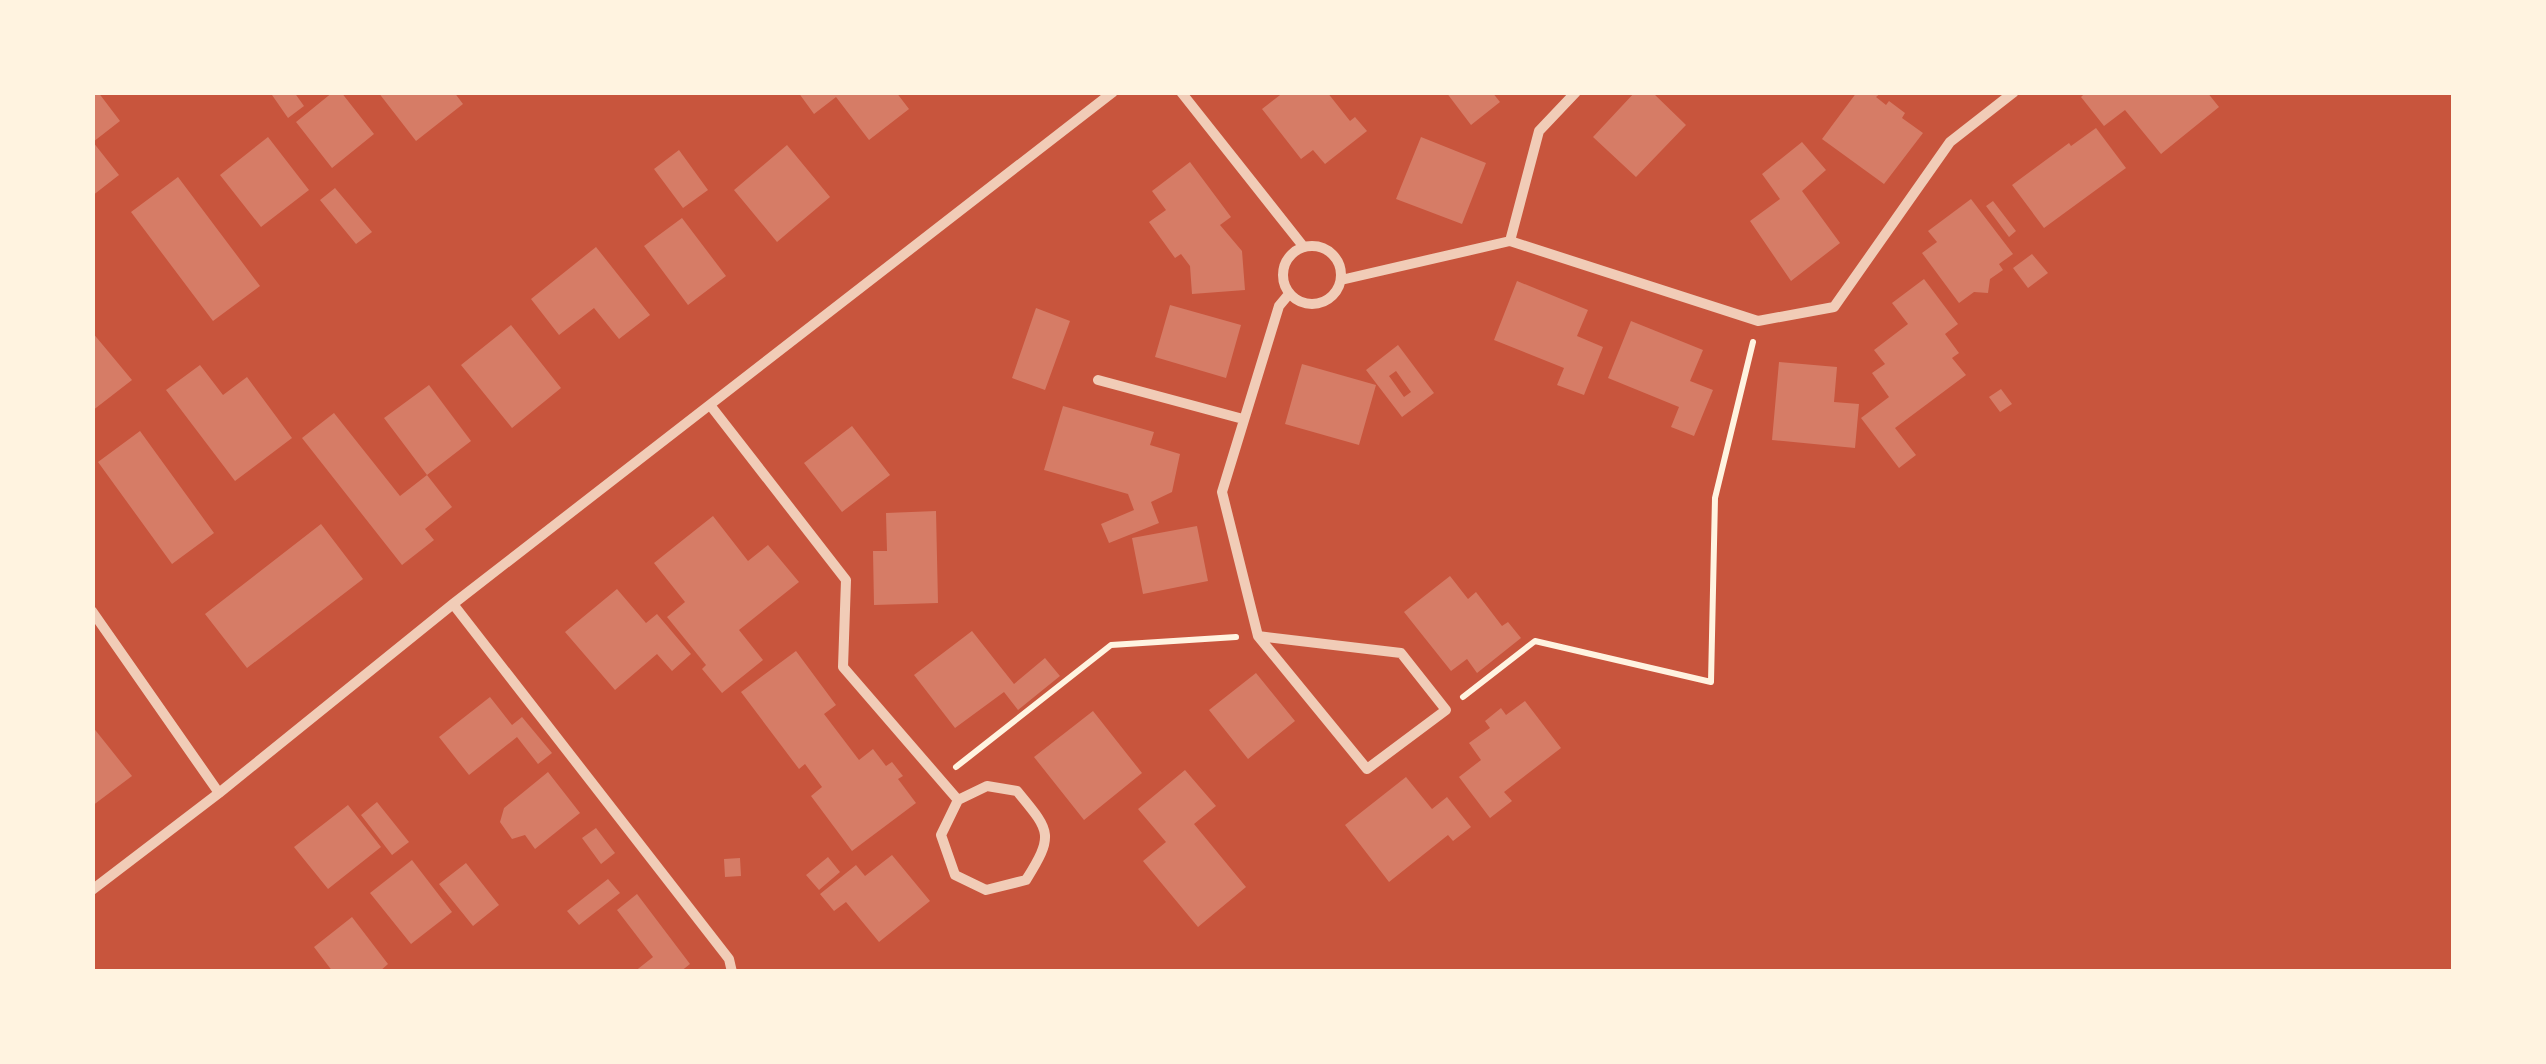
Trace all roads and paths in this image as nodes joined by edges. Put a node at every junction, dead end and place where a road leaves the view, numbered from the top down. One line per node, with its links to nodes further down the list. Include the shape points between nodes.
1 (1113, 92): 11 (street)
2 (1181, 92): 6 (street)
3 (1576, 92): 5 (street, via 1538,131)
4 (2014, 92): 9 (street, via 1950,142 1834,307)
5 (1510, 241): 7 (street); 9 (street)
6 (1303, 246): 7 (street, via 1332,252); 8 (street, via 1283,266)
7 (1342, 280): 8 (street, via 1320,304 1303,304)
8 (1289, 294): 12 (street, via 1278,306)
9 (1758, 321): 16 (path, via 1715,498 1711,682 1535,640)
10 (1098, 380): 12 (street)
11 (710, 405): 13 (street); 17 (street, via 846,580 842,667)
12 (1243, 419): 15 (street, via 1222,492)
13 (453, 604): 18 (street); 21 (street, via 729,959)
14 (92, 611): 18 (street)
15 (1258, 636): 16 (street, via 1401,653); 16 (street, via 1368,769); 17 (path, via 1112,645)
16 (1446, 710)
17 (939, 780): 19 (street)
18 (220, 793): 20 (street)
19 (958, 800): 19 (street, via 942,835 955,875 986,890 1026,880 1045,850 1044,824 1017,791 987,786)
20 (92, 890)
21 (732, 972)

